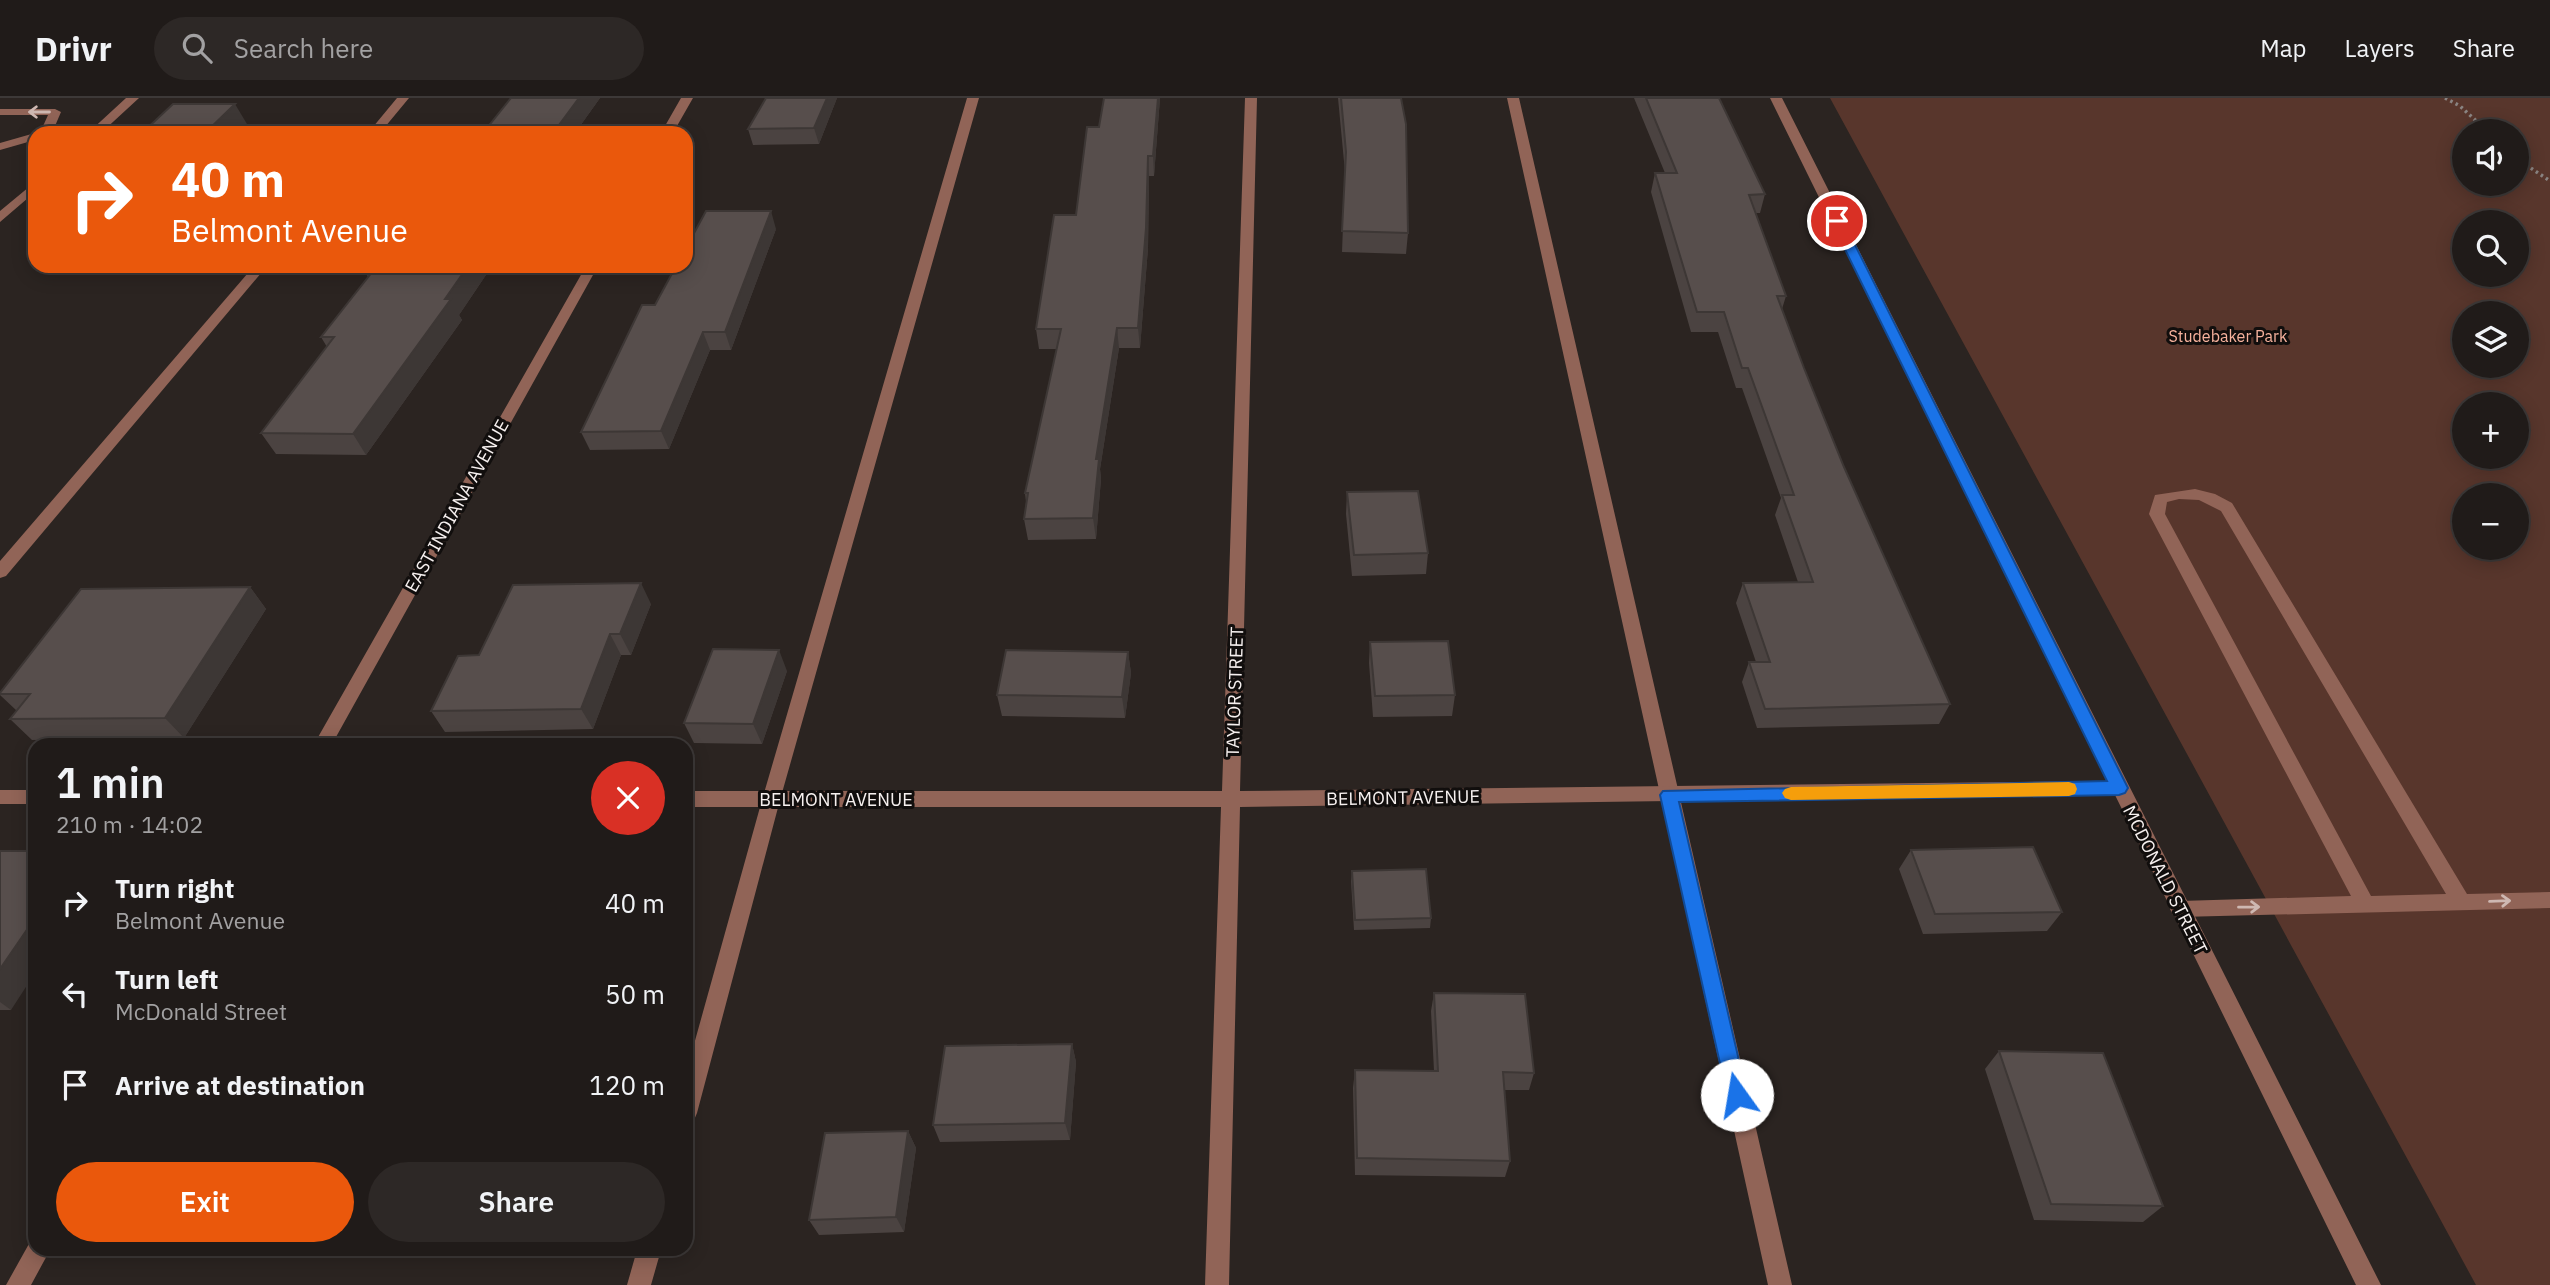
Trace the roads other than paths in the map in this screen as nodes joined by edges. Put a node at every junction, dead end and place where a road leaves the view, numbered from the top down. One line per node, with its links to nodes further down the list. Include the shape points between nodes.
1 (133, 98): 10 (street)
2 (403, 98): 11 (street)
3 (687, 98): 12 (street)
4 (973, 98): 26 (street)
5 (1251, 98): 27 (street, TAYLOR STREET)
6 (1513, 98): 22 (street)
7 (1776, 98): 21 (street, MCDONALD STREET)
8 (0, 112): 9 (street, one-way to 8, via 55,112)
9 (49, 126)
10 (102, 126)
11 (380, 126)
12 (671, 126)
13 (28, 138): 14 (street)
14 (0, 147)
15 (28, 192): 16 (street)
16 (0, 218)
17 (255, 273): 19 (street)
18 (588, 273): 20 (street, EAST INDIANA AVENUE)
19 (0, 572)
20 (326, 738)
21 (2119, 788): 22 (street, BELMONT AVENUE); 31 (street, MCDONALD STREET)
22 (1669, 795): 27 (street, BELMONT AVENUE); 38 (street)
23 (0, 797): 24 (street)
24 (28, 797)
25 (693, 799): 26 (street, BELMONT AVENUE)
26 (771, 800): 27 (street, BELMONT AVENUE); 32 (street)
27 (1232, 800): 37 (street, TAYLOR STREET)
28 (2550, 900): 29 (street, one-way to 28)
29 (2461, 902): 30 (street); 30 (street, via 2227,507 2203,493 2160,499 2157,514)
30 (2365, 904): 31 (street, one-way to 30)
31 (2180, 909): 39 (street, MCDONALD STREET)
32 (693, 1087)
33 (35, 1256): 35 (street)
34 (647, 1256): 36 (street)
35 (18, 1285)
36 (639, 1285)
37 (1217, 1285)
38 (1780, 1285)
39 (2369, 1285)

